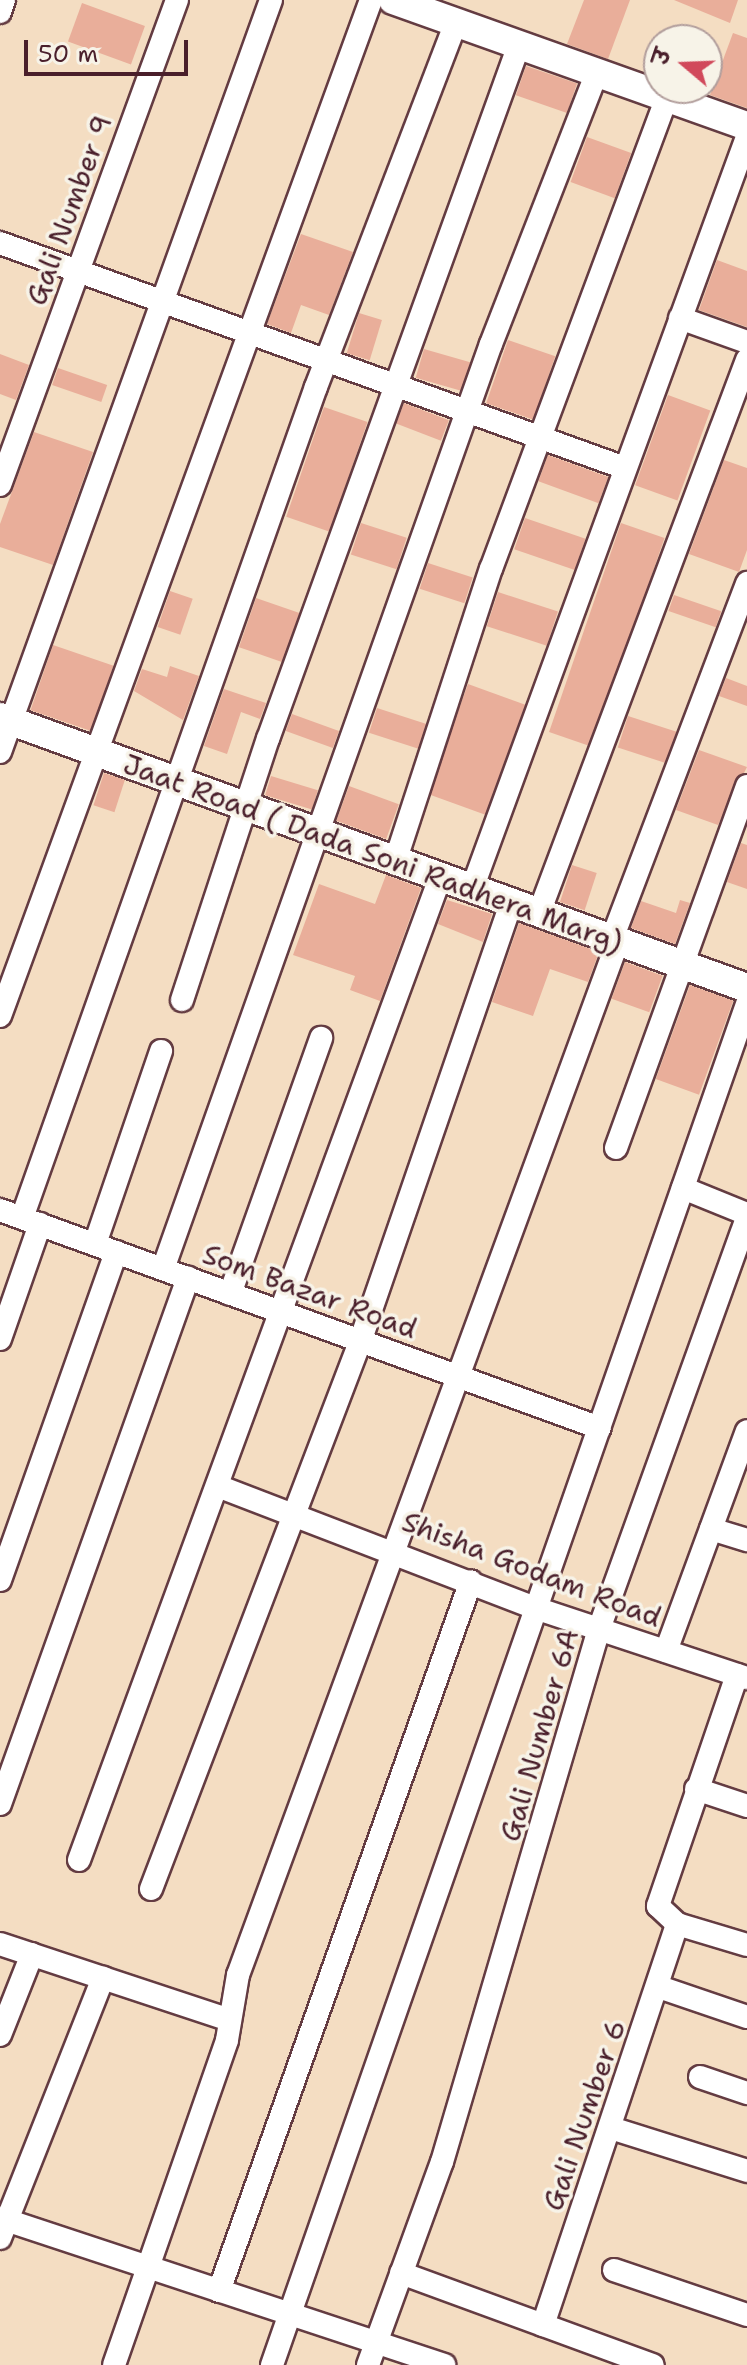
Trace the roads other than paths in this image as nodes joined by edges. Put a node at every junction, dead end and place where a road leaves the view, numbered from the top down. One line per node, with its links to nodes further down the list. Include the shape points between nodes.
1 (4, 0): 6 (street)
2 (177, 0): 16 (street, Gali Number 9)
3 (271, 0): 17 (street)
4 (371, 0): 19 (street)
5 (393, 0): 7 (street)
6 (0, 12)
7 (456, 22): 8 (street); 22 (street)
8 (519, 45): 9 (street); 23 (street)
9 (597, 72): 10 (street); 24 (street)
10 (643, 88)
11 (664, 104): 25 (street)
12 (686, 104): 13 (street)
13 (747, 126)
14 (747, 137): 18 (street)
15 (0, 243): 16 (street)
16 (79, 272): 17 (street); 27 (street, Gali Number 9)
17 (163, 302): 19 (street); 29 (street)
18 (680, 318): 20 (street); 26 (street)
19 (250, 330): 22 (street); 30 (street)
20 (747, 342)
21 (747, 360): 40 (street)
22 (326, 361): 23 (street); 32 (street)
23 (397, 385): 24 (street); 34 (street)
24 (467, 411): 25 (street); 35 (street)
25 (540, 438): 26 (street); 36 (street)
26 (625, 468): 38 (street)
27 (0, 485)
28 (747, 583): 41 (street)
29 (6, 720): 30 (street, Jaat Road ( Dada Soni Radhera Marg)); 31 (street)
30 (93, 751): 32 (street, Jaat Road ( Dada Soni Radhera Marg)); 46 (street)
31 (0, 752)
32 (175, 782): 34 (street, Jaat Road ( Dada Soni Radhera Marg)); 53 (street)
33 (747, 786): 42 (street)
34 (246, 808): 35 (street, Jaat Road ( Dada Soni Radhera Marg)); 44 (street)
35 (319, 834): 36 (street, Jaat Road ( Dada Soni Radhera Marg)); 55 (street)
36 (395, 862): 37 (street, Jaat Road ( Dada Soni Radhera Marg))
37 (440, 878): 38 (street, Jaat Road ( Dada Soni Radhera Marg)); 58 (street)
38 (472, 889): 39 (street, Jaat Road ( Dada Soni Radhera Marg))
39 (511, 903): 40 (street, Jaat Road ( Dada Soni Radhera Marg)); 60 (street)
40 (539, 913): 41 (street, Jaat Road ( Dada Soni Radhera Marg))
41 (615, 940): 42 (street, Jaat Road ( Dada Soni Radhera Marg)); 61 (street)
42 (683, 964): 43 (street, Jaat Road ( Dada Soni Radhera Marg)); 49 (street)
43 (747, 988)
44 (182, 1000)
45 (747, 1004): 50 (street)
46 (0, 1016)
47 (321, 1038): 57 (street)
48 (161, 1051): 54 (street)
49 (616, 1148)
50 (683, 1188): 52 (street); 62 (street)
51 (0, 1210): 53 (street, Som Bazar Road)
52 (747, 1216): 72 (street, Gali Number 6A)
53 (31, 1221): 54 (street, Som Bazar Road); 59 (street)
54 (106, 1248): 55 (street, Som Bazar Road); 69 (street)
55 (163, 1269): 56 (street, Som Bazar Road)
56 (188, 1278): 57 (street, Som Bazar Road); 75 (street)
57 (230, 1294): 58 (street, Som Bazar Road)
58 (284, 1314): 60 (street, Som Bazar Road); 64 (street)
59 (0, 1339)
60 (360, 1342): 61 (street, Som Bazar Road); 65 (street)
61 (460, 1378): 62 (street, Som Bazar Road); 68 (street)
62 (600, 1428): 71 (street)
63 (747, 1431): 66 (street)
64 (220, 1487): 65 (street, Shisha Godam Road); 79 (street)
65 (296, 1514): 68 (street, Shisha Godam Road); 80 (street)
66 (711, 1529): 67 (street); 73 (street)
67 (747, 1540)
68 (395, 1549): 70 (street, Shisha Godam Road); 88 (street, via 238,1975)
69 (0, 1580)
70 (471, 1581): 71 (street, Shisha Godam Road); 98 (street)
71 (535, 1608): 72 (street, Shisha Godam Road); 99 (street)
72 (599, 1629): 73 (street, Shisha Godam Road); 97 (street, Gali Number 6A, via 451,2132)
73 (666, 1651): 74 (street, Shisha Godam Road)
74 (742, 1676): 76 (street)
75 (8, 1761): 77 (street)
76 (696, 1789): 78 (street); 81 (street, via 658,1899 660,1912)
77 (0, 1804)
78 (747, 1806)
79 (79, 1860)
80 (151, 1889)
81 (677, 1924): 83 (street); 86 (street, Gali Number 6)
82 (0, 1944): 84 (street)
83 (747, 1945)
84 (32, 1954): 85 (street); 89 (street)
85 (103, 1978): 88 (street); 94 (street)
86 (659, 1987): 87 (street); 92 (street, Gali Number 6)
87 (747, 2017)
88 (230, 2020): 95 (street)
89 (0, 2035)
90 (700, 2077): 91 (street)
91 (747, 2093)
92 (611, 2128): 93 (street); 101 (street, Gali Number 6)
93 (747, 2171)
94 (2, 2225): 95 (street)
95 (148, 2268): 98 (street); 103 (street)
96 (614, 2270): 100 (street)
97 (401, 2273): 101 (street); 102 (street, Gali Number 6A)
98 (219, 2291): 99 (street)
99 (289, 2315): 102 (street); 104 (street)
100 (747, 2315)
101 (543, 2325): 107 (street)
102 (377, 2341): 105 (street); 106 (street)
103 (114, 2365)
104 (272, 2365)
105 (368, 2365)
106 (444, 2365)
107 (653, 2365)

